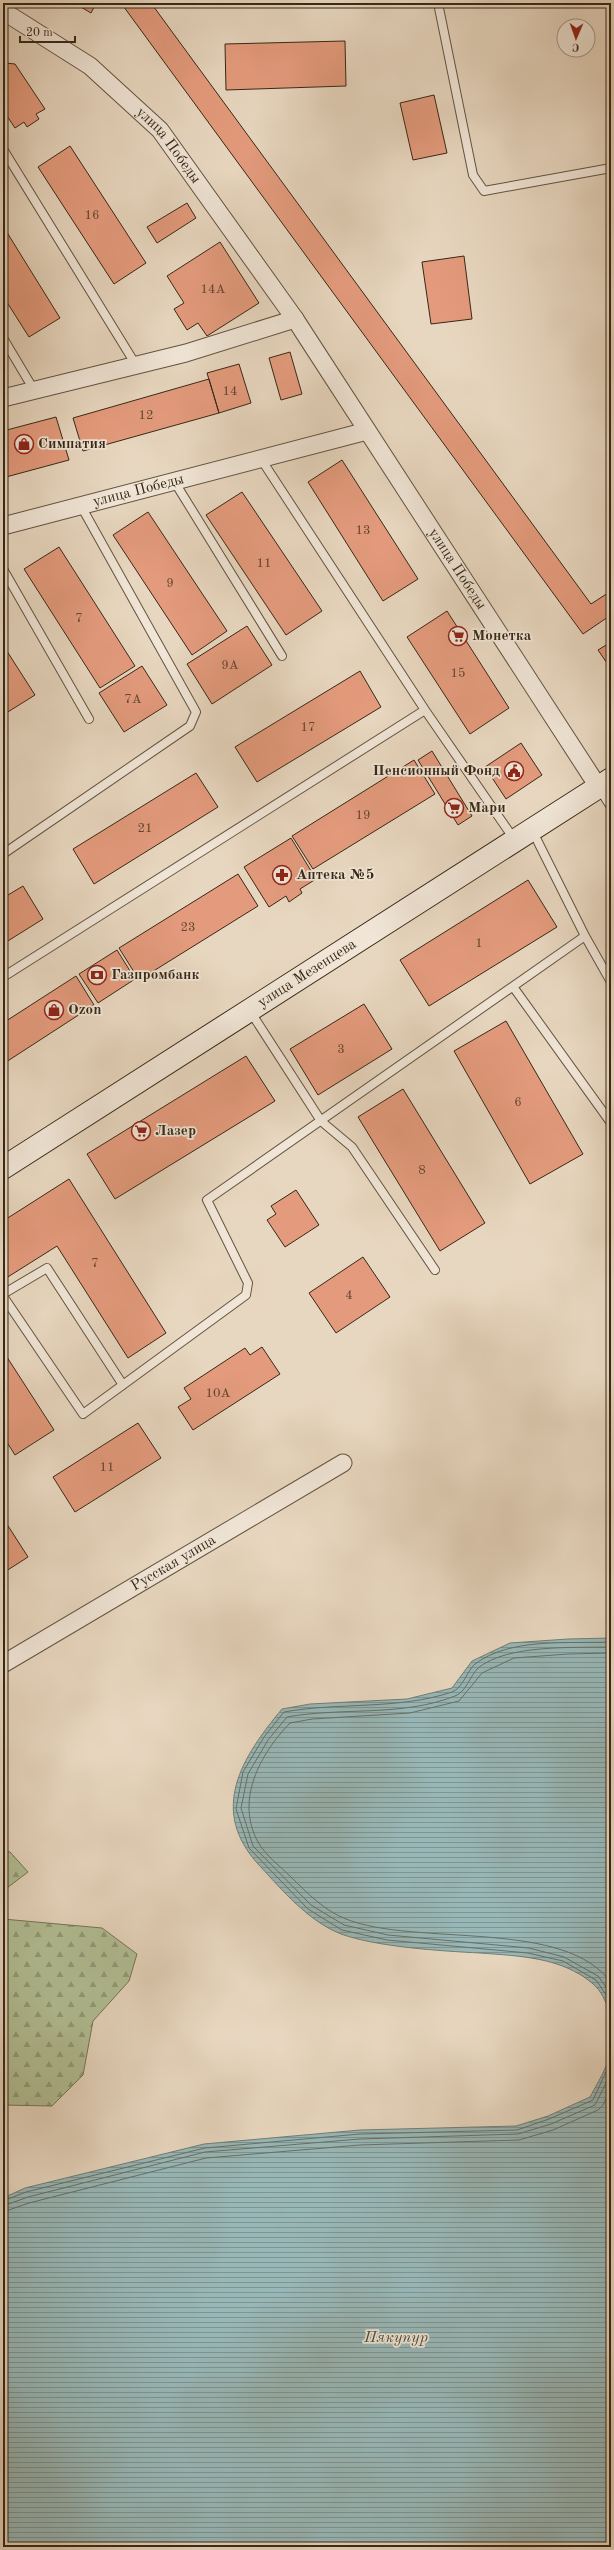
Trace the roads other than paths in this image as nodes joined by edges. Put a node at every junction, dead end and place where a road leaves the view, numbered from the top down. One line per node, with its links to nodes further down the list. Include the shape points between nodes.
1 (438, 3): 4 (lane, via 473,175 484,191)
2 (3, 11): 5 (street, улица Победы, via 90,66 160,130)
3 (3, 149): 7 (lane)
4 (611, 168)
5 (296, 319): 7 (street, via 186,353); 10 (street, улица Победы)
6 (3, 338): 8 (lane)
7 (136, 365): 8 (street)
8 (34, 390): 9 (street)
9 (3, 398)
10 (367, 431): 11 (street, улица Победы); 19 (street, улица Победы)
11 (261, 459): 12 (street, улица Победы); 17 (lane)
12 (174, 481): 13 (street, улица Победы); 16 (lane)
13 (81, 506): 14 (street, улица Победы); 22 (lane, via 196,712 190,726)
14 (3, 526)
15 (3, 569): 18 (lane)
16 (282, 656)
17 (425, 710): 21 (lane); 24 (lane)
18 (89, 719)
19 (605, 783): 20 (lane); 21 (main road, улица Мезенцева)
20 (611, 807)
21 (523, 835): 23 (lane); 27 (main road, улица Мезенцева)
22 (3, 854)
23 (585, 936): 25 (lane); 26 (lane)
24 (3, 977)
25 (611, 982)
26 (514, 988): 28 (lane); 29 (lane)
27 (250, 1010): 28 (lane); 30 (main road, улица Мезенцева)
28 (321, 1121): 31 (lane, via 352,1147); 33 (lane, via 207,1200 248,1284 246,1294)
29 (611, 1123)
30 (3, 1168)
31 (435, 1270)
32 (3, 1295): 33 (lane, via 47,1268); 33 (lane, via 83,1414)
33 (123, 1385)
34 (343, 1463): 35 (street, Русская улица)
35 (3, 1664)

